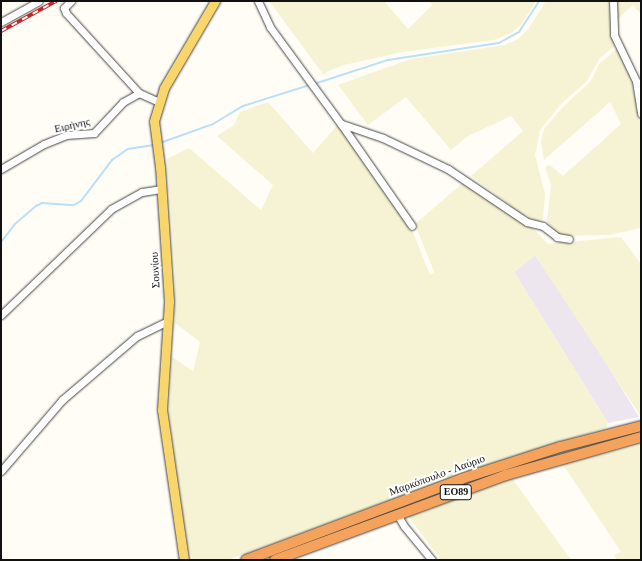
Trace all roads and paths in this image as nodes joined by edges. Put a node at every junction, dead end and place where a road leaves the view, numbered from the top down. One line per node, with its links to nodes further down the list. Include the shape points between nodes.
1 (39, 1): 6 (street)
2 (71, 1): 7 (street, via 64,8 66,13)
3 (214, 1): 8 (main road, Σουνίου)
4 (258, 1): 10 (street, via 258,6 270,27 314,90)
5 (613, 1): 9 (street, via 614,35 636,81)
6 (1, 22)
7 (139, 93): 8 (street); 11 (street, Ειρήνης, via 123,102 94,133 59,138)
8 (158, 102): 12 (main road, Σουνίου, via 154,121)
9 (641, 114)
10 (342, 124): 13 (street); 14 (street, via 383,138 448,169 527,222 543,226 557,237)
11 (1, 169)
12 (162, 189): 15 (street, via 142,192 111,209); 16 (main road, Σουνίου)
13 (412, 226)
14 (569, 239)
15 (1, 315)
16 (168, 320): 19 (street, via 137,336 62,400); 21 (main road, Σουνίου, via 162,410)
17 (641, 426): 22 (highway, Μαρκόπουλο - Λαύριο / ΕΟ89, via 560,447 475,474)
18 (641, 437): 20 (highway, Μαρκόπουλο - Λαύριο / ΕΟ89, via 506,475)
19 (1, 471)
20 (398, 514): 23 (highway, Μαρκόπουλο - Λαύριο / ΕΟ89); 24 (street, via 404,526)
21 (181, 557)
22 (246, 560)
23 (275, 560)
24 (432, 560)

